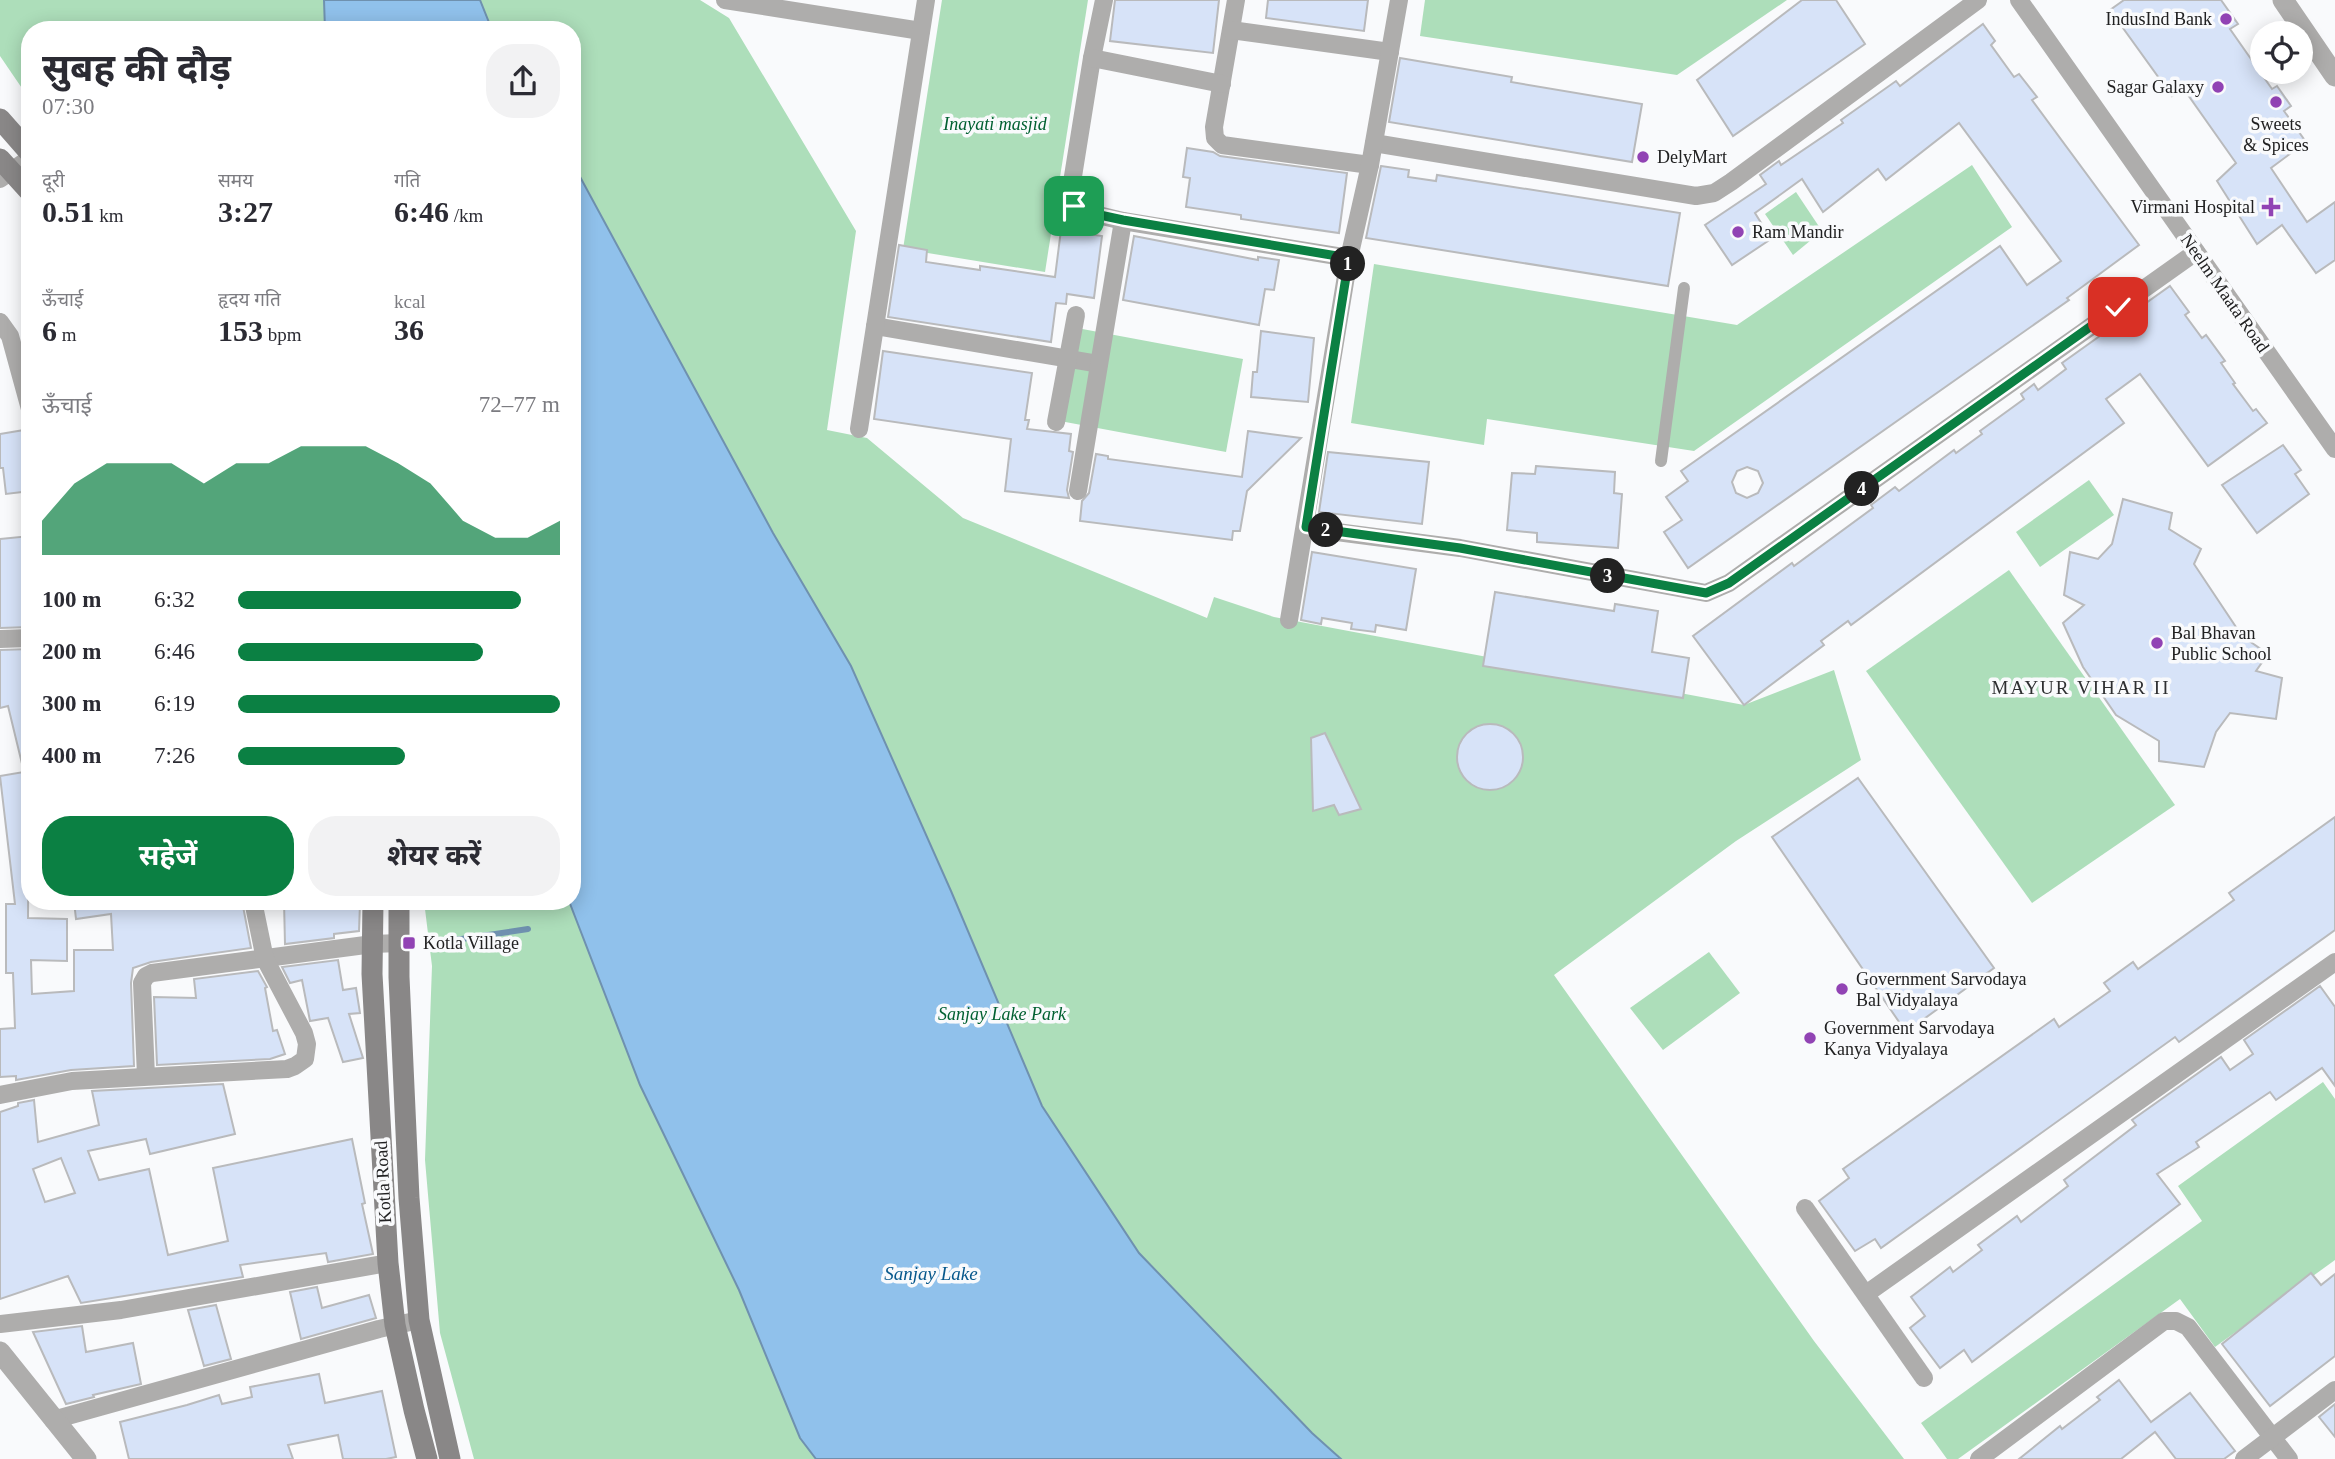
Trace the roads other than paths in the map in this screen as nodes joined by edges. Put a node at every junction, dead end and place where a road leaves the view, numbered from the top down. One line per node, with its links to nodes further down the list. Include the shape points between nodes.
1 (725, 0): 10 (street)
2 (926, 0): 10 (street)
3 (1104, 0): 12 (street)
4 (1236, 0): 9 (street)
5 (1399, 0): 11 (street)
6 (1978, 0): 16 (street, via 1714,193 1696,195)
7 (2019, 0): 23 (street, Neelm Maata Road)
8 (2283, 0): 13 (street)
9 (1231, 30): 11 (street); 14 (street)
10 (921, 31): 28 (street)
11 (1390, 52): 16 (street)
12 (1092, 58): 14 (street); 22 (street, via 1070,195 1074,206 1086,212)
13 (2335, 76)
14 (1222, 84): 19 (street, via 1214,127 1215,138 1223,145)
15 (0, 119): 17 (main road)
16 (1374, 143): 19 (street)
17 (21, 144)
18 (21, 160): 20 (street)
19 (1370, 165): 24 (street)
20 (4, 170): 21 (main road)
21 (21, 184)
22 (1123, 220): 24 (street); 30 (street)
23 (2196, 252): 34 (street, Neelm Maata Road); 37 (street, via 1729,583 1706,593 1460,548)
24 (1349, 258): 37 (street)
25 (1684, 288): 35 (street)
26 (1076, 315): 29 (street)
27 (0, 318): 31 (street)
28 (875, 326): 29 (street); 33 (street)
29 (1066, 360): 30 (street); 32 (street)
30 (1099, 364): 36 (street)
31 (21, 376)
32 (1056, 422)
33 (859, 429)
34 (2335, 449)
35 (1661, 461)
36 (1079, 491)
37 (1306, 527): 38 (street)
38 (1289, 620)
39 (21, 638): 40 (street)
40 (0, 639)
41 (255, 910): 46 (street)
42 (373, 910): 45 (main road, Kotla Road)
43 (398, 910): 44 (main road, Kotla Road)
44 (399, 943): 45 (street); 53 (main road, Kotla Road, via 409,1198)
45 (373, 944): 46 (street); 51 (main road, Kotla Road)
46 (265, 959): 48 (street, via 146,976 142,983); 48 (street, via 304,1033 305,1059 287,1069)
47 (2335, 962): 52 (street)
48 (146, 1076): 49 (street, via 72,1082)
49 (0, 1095)
50 (1805, 1208): 52 (street)
51 (388, 1263): 54 (street, via 111,1312); 55 (main road, Kotla Road)
52 (1866, 1294): 57 (street)
53 (419, 1320): 55 (street); 63 (main road, Kotla Road)
54 (0, 1324)
55 (395, 1325): 59 (street); 62 (main road, Kotla Road)
56 (0, 1352): 59 (street)
57 (1924, 1378)
58 (2335, 1390): 60 (street)
59 (53, 1420): 61 (street)
60 (2273, 1437): 64 (street, via 2188,1327 2164,1321); 65 (street); 66 (street)
61 (86, 1459)
62 (427, 1459)
63 (450, 1459)
64 (1979, 1459)
65 (2244, 1459)
66 (2289, 1459)

